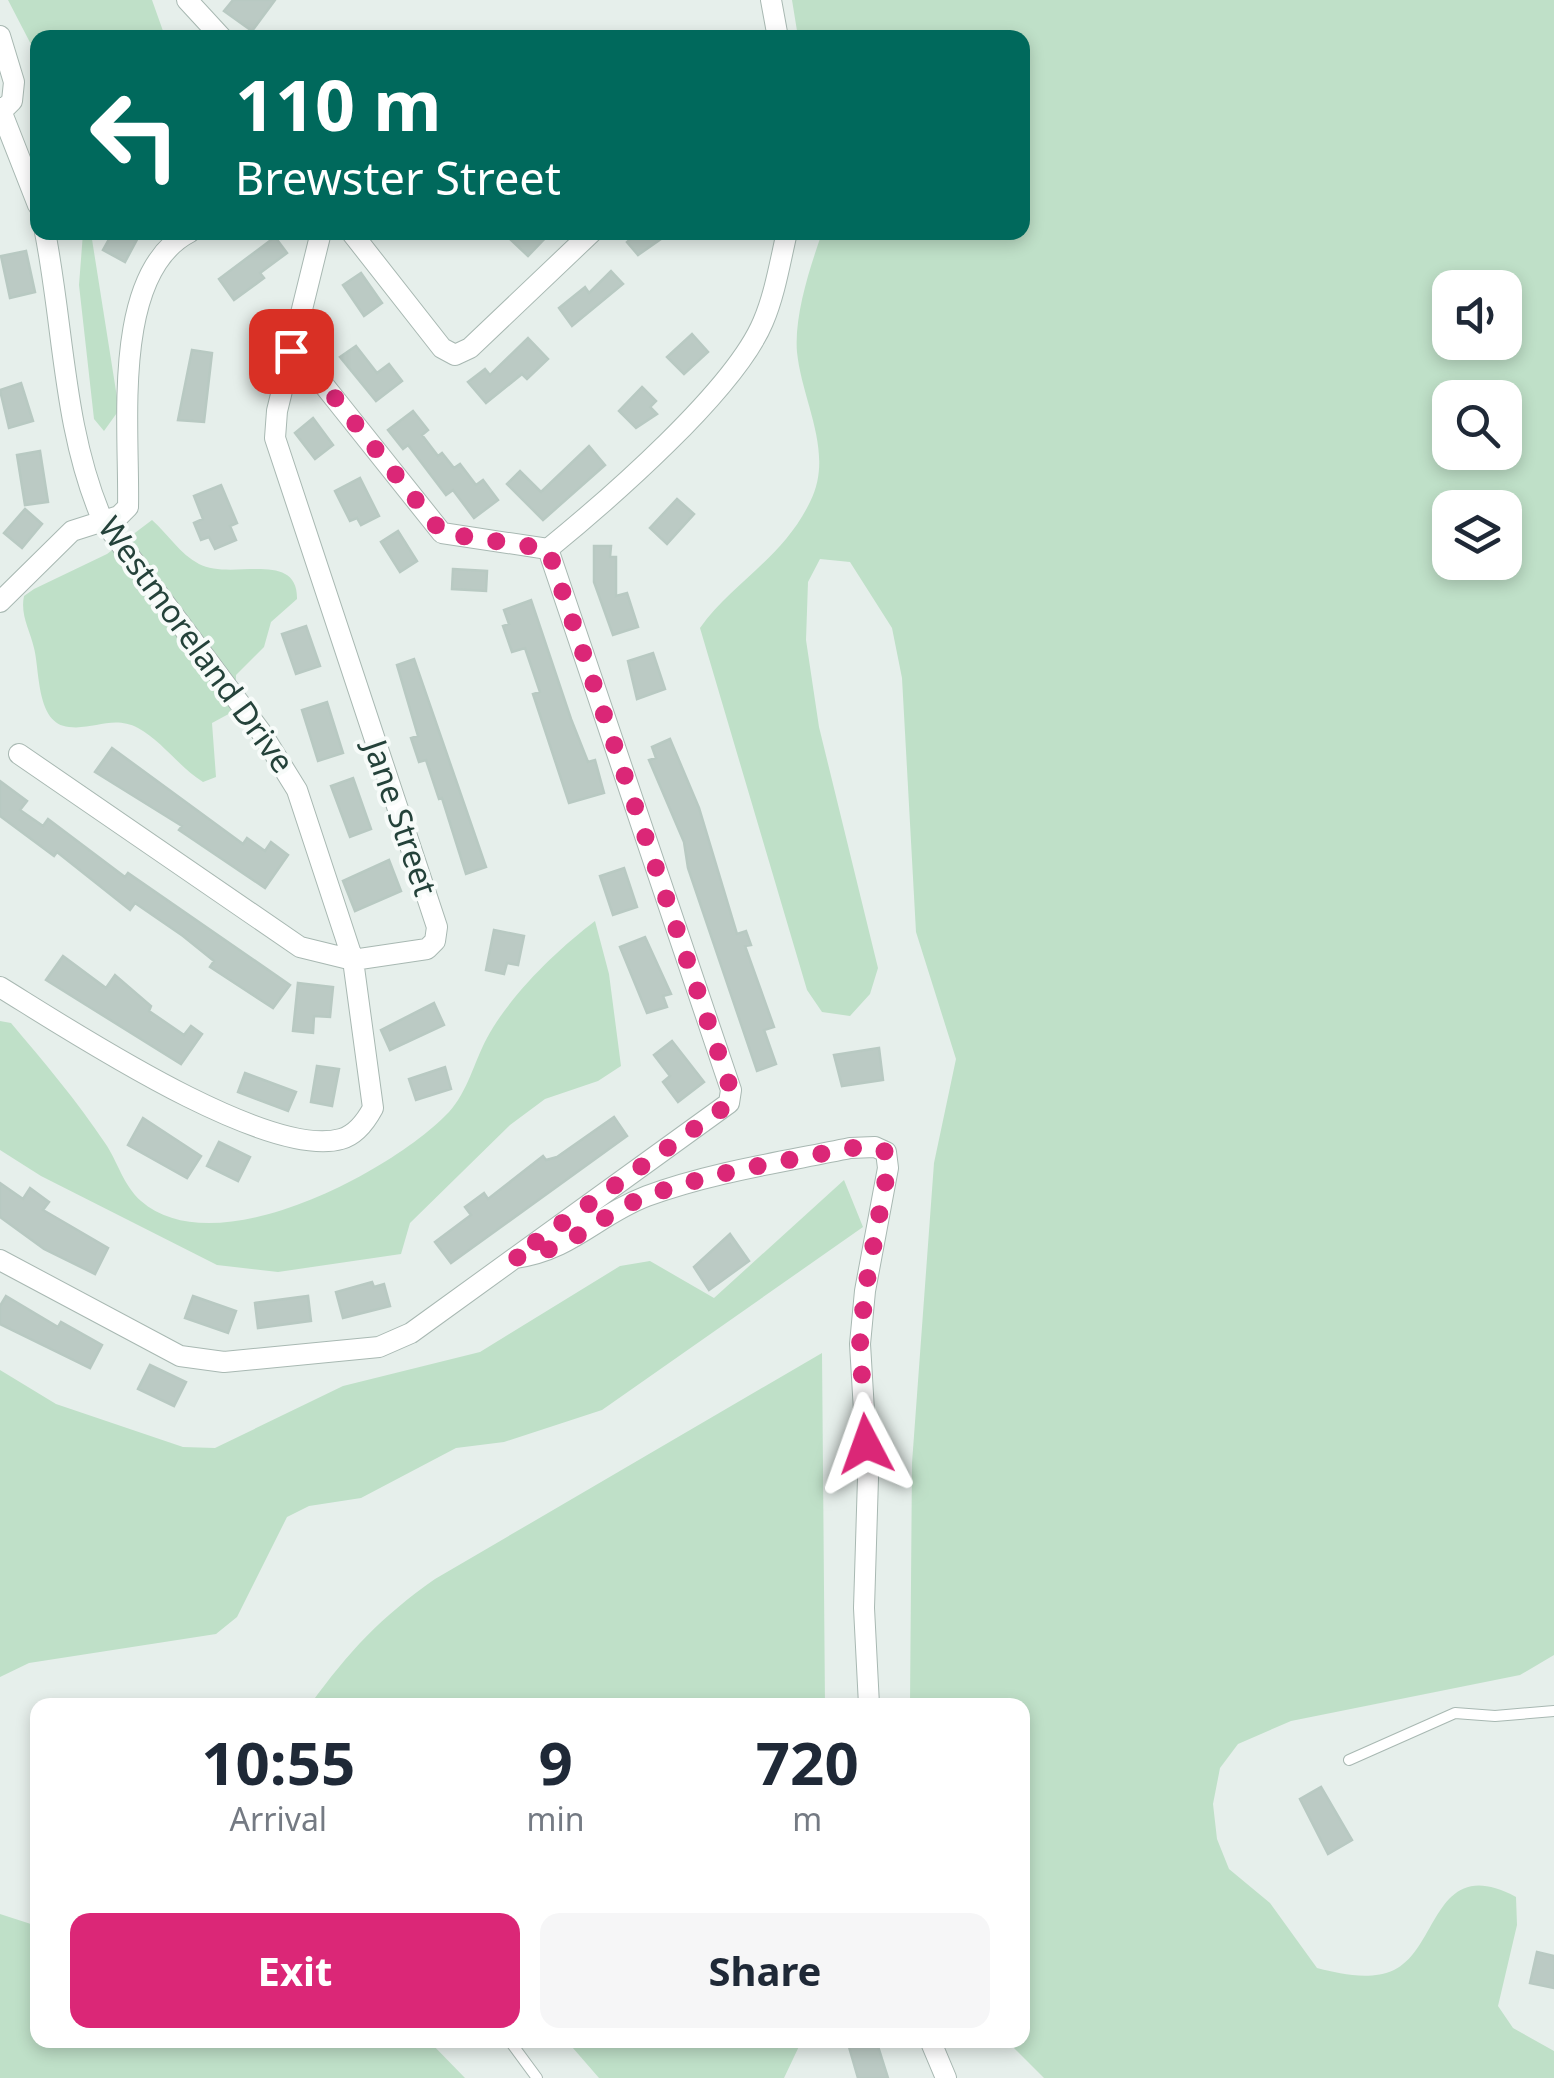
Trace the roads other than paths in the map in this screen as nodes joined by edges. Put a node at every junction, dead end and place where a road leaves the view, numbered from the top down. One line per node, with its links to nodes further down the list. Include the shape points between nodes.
1 (187, 0): 3 (street)
2 (771, 0): 4 (street)
3 (215, 30)
4 (777, 30)
5 (0, 36): 6 (street, via 14,82 12,101)
6 (0, 111): 7 (street)
7 (30, 184)
8 (46, 240): 15 (street, Westmoreland Drive, via 71,422)
9 (180, 240): 15 (street, via 154,262 145,284 128,377 128,507)
10 (319, 240): 14 (street, Jane Street)
11 (357, 240): 12 (street, via 442,348 455,355)
12 (584, 240)
13 (785, 240): 16 (street, via 762,323 735,367)
14 (291, 351): 16 (street, via 442,533); 19 (street, Jane Street, via 275,438 283,473 438,927 427,950)
15 (102, 519): 17 (street, via 72,532); 19 (street, Westmoreland Drive, via 298,790)
16 (548, 549): 21 (street, via 731,1090 729,1104)
17 (2, 595)
18 (19, 754): 19 (street, Jane Street, via 300,947)
19 (353, 960): 20 (street, Westmoreland Drive, via 373,1108 341,1139 270,1133 220,1113)
20 (0, 987)
21 (513, 1258): 22 (street, via 412,1333 379,1347 224,1362 180,1356); 23 (street, via 546,1254 641,1198 682,1184 850,1148 886,1152 860,1344)
22 (0, 1260)
23 (869, 1698)
24 (1554, 1711): 25 (lane, via 1454,1713)
25 (1348, 1760)
26 (515, 2048): 28 (lane)
27 (933, 2048): 29 (street)
28 (538, 2078)
29 (946, 2078)

